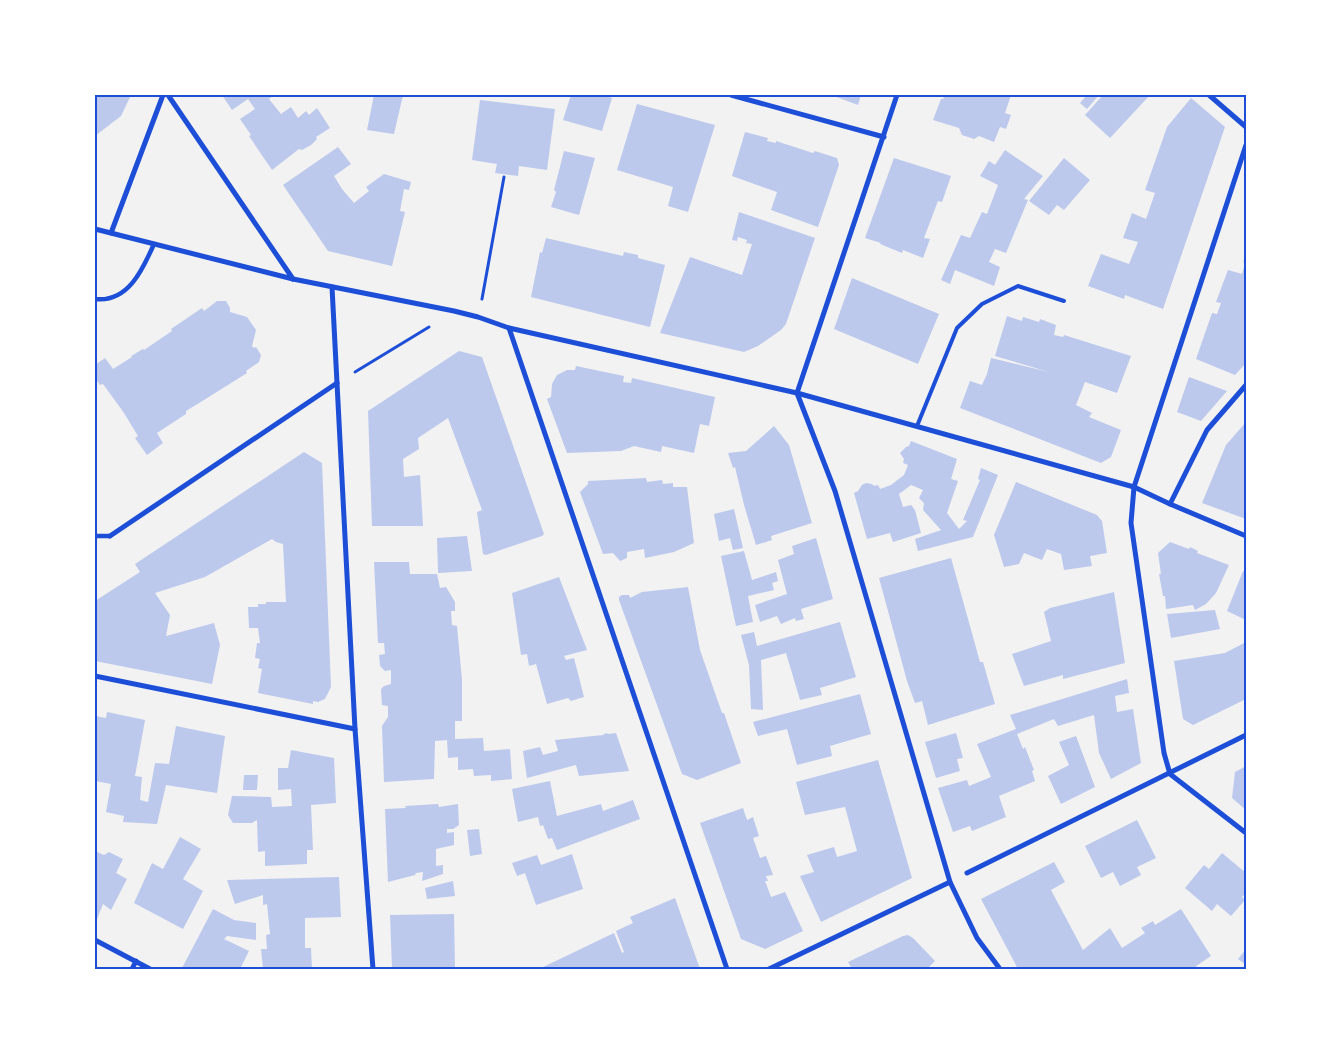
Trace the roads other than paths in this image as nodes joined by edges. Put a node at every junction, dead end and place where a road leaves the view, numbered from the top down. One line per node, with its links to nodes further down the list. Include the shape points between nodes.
1 (163, 95): 10 (street)
2 (168, 95): 12 (street)
3 (731, 95): 7 (street)
4 (897, 95): 7 (street)
5 (1209, 95): 6 (street)
6 (1246, 127)
7 (884, 136): 19 (street)
8 (1246, 145): 21 (street)
9 (95, 229): 10 (street)
10 (111, 233): 11 (street)
11 (154, 244): 12 (street); 14 (street, via 140,274 124,291 105,300)
12 (293, 279): 13 (street)
13 (332, 287): 16 (street, via 478,317); 17 (street)
14 (95, 299)
15 (1064, 302): 20 (lane, via 1018,286 982,304 957,328)
16 (509, 328): 19 (street); 38 (street)
17 (338, 383): 24 (street); 27 (street)
18 (1246, 385): 22 (street, via 1207,430)
19 (797, 392): 20 (street); 32 (street, via 835,491)
20 (917, 426): 21 (street)
21 (1134, 487): 22 (street); 29 (street, via 1131,522 1164,753)
22 (1170, 504): 25 (street)
23 (95, 536): 24 (street)
24 (110, 536)
25 (1246, 536)
26 (95, 676): 27 (street)
27 (355, 729): 37 (street)
28 (1246, 735): 29 (street)
29 (1170, 774): 30 (street); 31 (street)
30 (1246, 832)
31 (967, 873)
32 (950, 882): 39 (street); 40 (street, via 977,938)
33 (95, 940): 34 (street)
34 (136, 961): 35 (street); 36 (street)
35 (132, 969)
36 (150, 969)
37 (373, 969)
38 (727, 969)
39 (769, 969)
40 (1000, 969)

